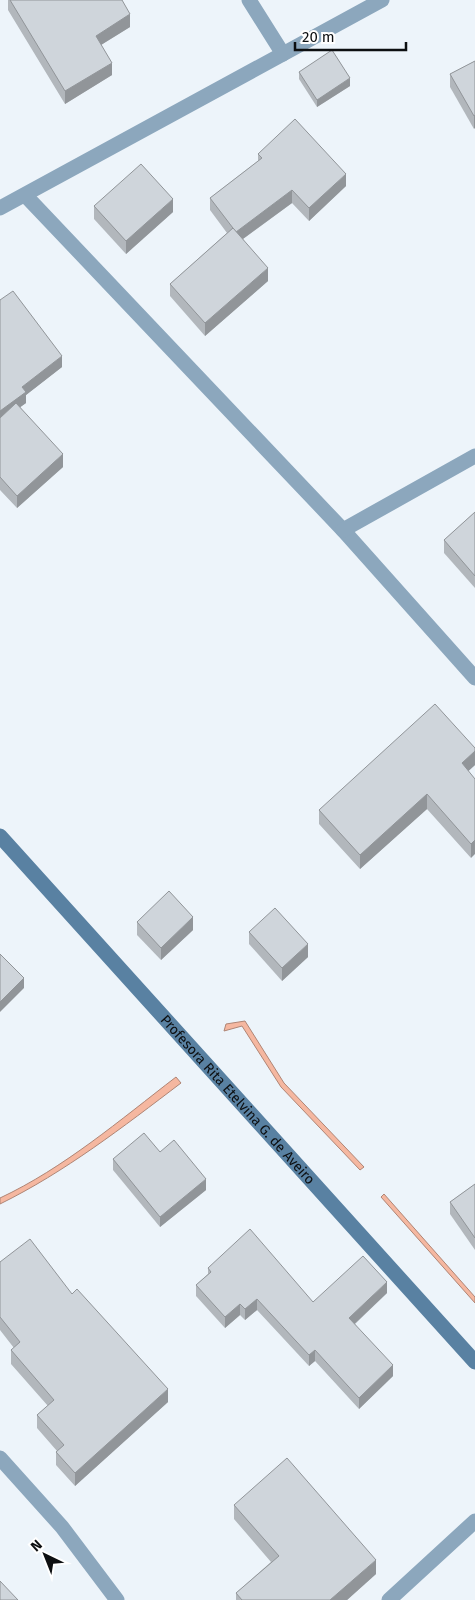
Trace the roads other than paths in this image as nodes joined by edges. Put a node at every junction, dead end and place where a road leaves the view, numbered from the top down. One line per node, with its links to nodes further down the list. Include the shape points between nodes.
1 (249, 0): 3 (street)
2 (382, 0): 3 (street)
3 (283, 54): 4 (street)
4 (25, 195): 5 (street); 7 (street)
5 (0, 208)
6 (475, 456): 7 (street)
7 (344, 530): 8 (street)
8 (475, 678)
9 (0, 836): 10 (street, Profesora Rita Etelvina G. de Aveiro)
10 (475, 1362)
11 (0, 1458): 13 (street, via 62,1527)
12 (475, 1521): 14 (street)
13 (117, 1600)
14 (389, 1600)

